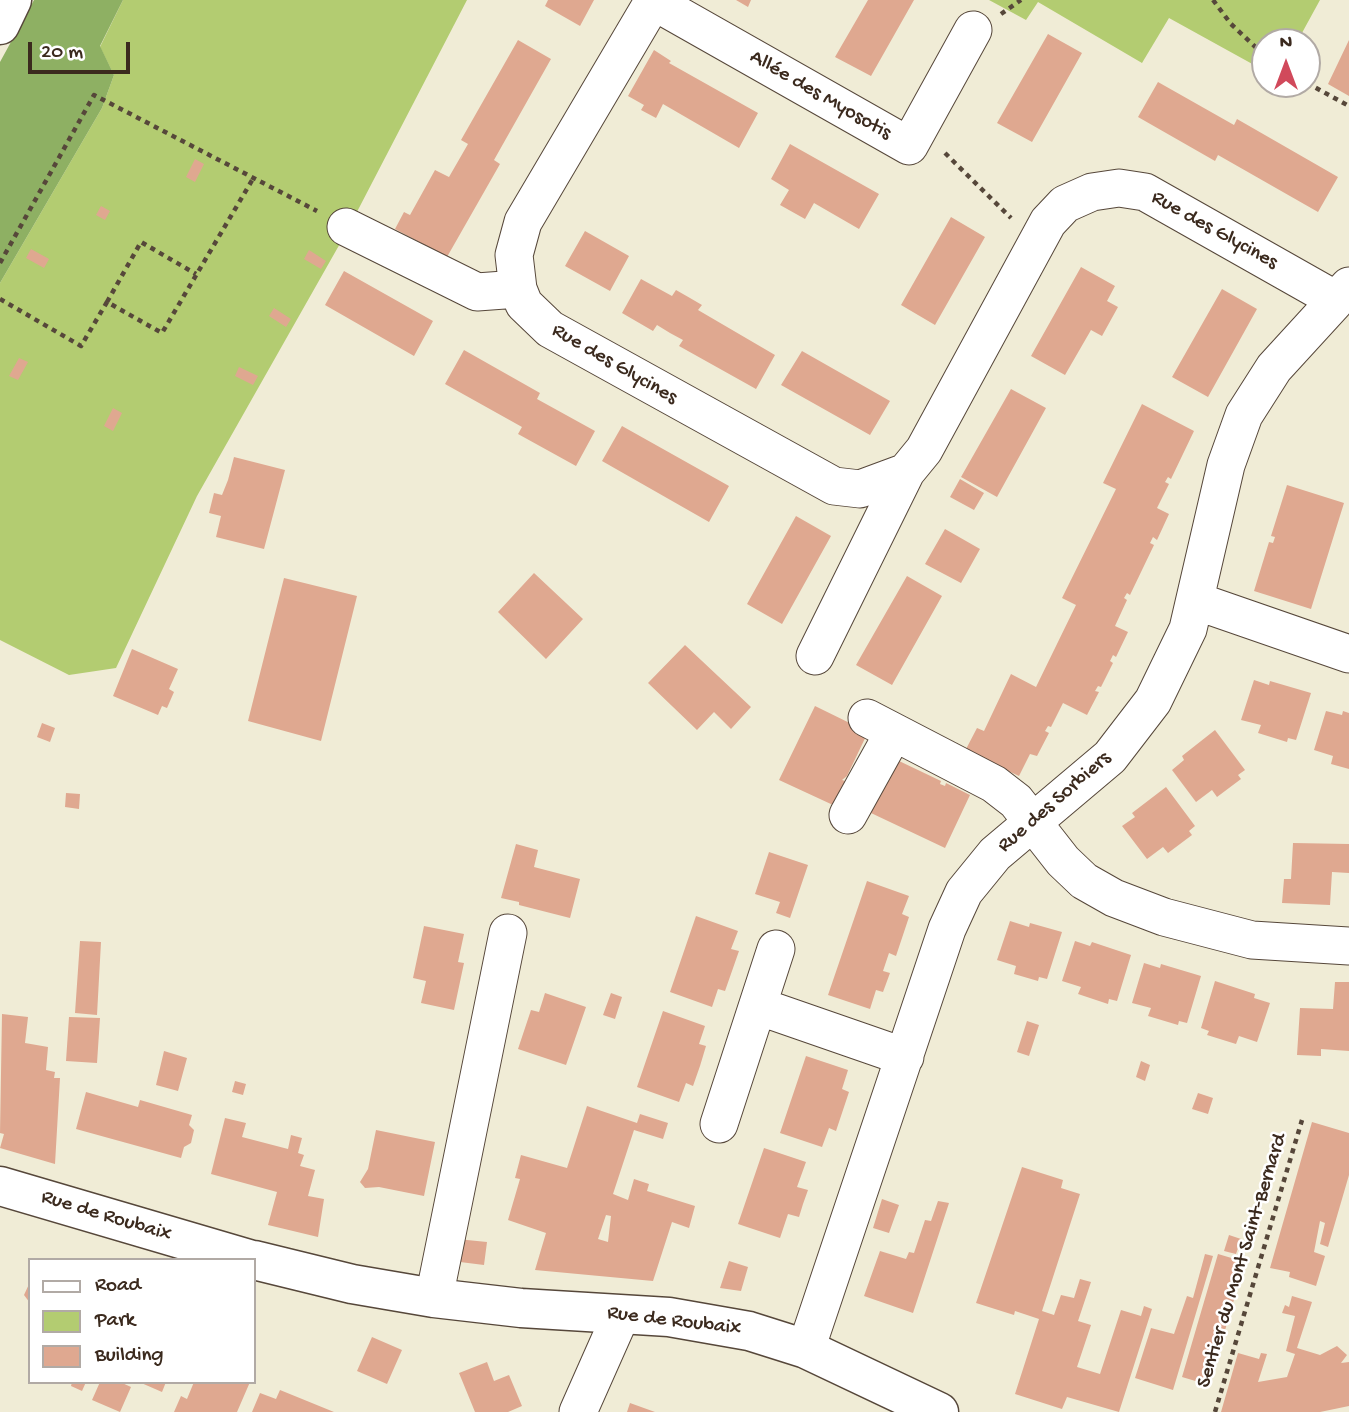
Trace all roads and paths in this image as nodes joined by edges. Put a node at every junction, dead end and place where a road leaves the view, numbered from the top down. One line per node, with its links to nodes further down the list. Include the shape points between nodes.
1 (12, 0): 4 (main road)
2 (1213, 0): 6 (path)
3 (654, 1): 9 (street, Allée des Myosotis, via 909,146); 15 (street, Rue des Glycines, via 523,222 514,255)
4 (0, 25)
5 (973, 30): 9 (street, Allée des Myosotis)
6 (1251, 42)
7 (1321, 91): 8 (path)
8 (1349, 106)
9 (919, 127): 12 (path)
10 (254, 177): 11 (path); 13 (path, via 93,95); 14 (path)
11 (346, 227): 15 (street, via 477,292)
12 (1036, 243): 16 (street, Rue des Glycines, via 1065,204 1092,192 1119,188 1145,192); 19 (street, Rue des Glycines, via 924,450)
13 (0, 263)
14 (196, 274): 18 (path, via 162,333); 18 (path, via 141,242)
15 (518, 289): 19 (street, Rue des Glycines, via 524,304 550,329 806,474 834,486 859,489)
16 (1343, 293): 20 (street, Rue des Sorbiers, via 1274,368 1244,415 1226,465)
17 (0, 299): 18 (path, via 81,346)
18 (107, 302)
19 (906, 472): 22 (street, Rue des Glycines)
20 (1196, 601): 21 (street); 24 (street, Rue des Sorbiers, via 1177,657 1129,736)
21 (1349, 654)
22 (815, 656)
23 (848, 815): 24 (street, via 881,724 994,784)
24 (1033, 820): 26 (street, via 1063,861 1084,881 1114,898 1164,917 1252,940); 29 (street, Rue des Sorbiers, via 995,854 964,892 947,929)
25 (508, 933): 35 (street)
26 (1349, 946)
27 (776, 949): 28 (street)
28 (758, 1006): 29 (street); 31 (street)
29 (905, 1057): 37 (street, Rue des Sorbiers)
30 (1302, 1120): 40 (path, Sentier du Mont Saint-Bernard)
31 (719, 1124)
32 (0, 1186): 33 (main road, Rue de Roubaix)
33 (246, 1258)
34 (256, 1261): 35 (main road, Rue de Roubaix)
35 (434, 1298): 36 (main road, Rue de Roubaix)
36 (621, 1315): 37 (main road, Rue de Roubaix, via 708,1322); 39 (street)
37 (806, 1349): 38 (main road, Rue de Roubaix)
38 (916, 1407)
39 (578, 1412)
40 (1215, 1412)

